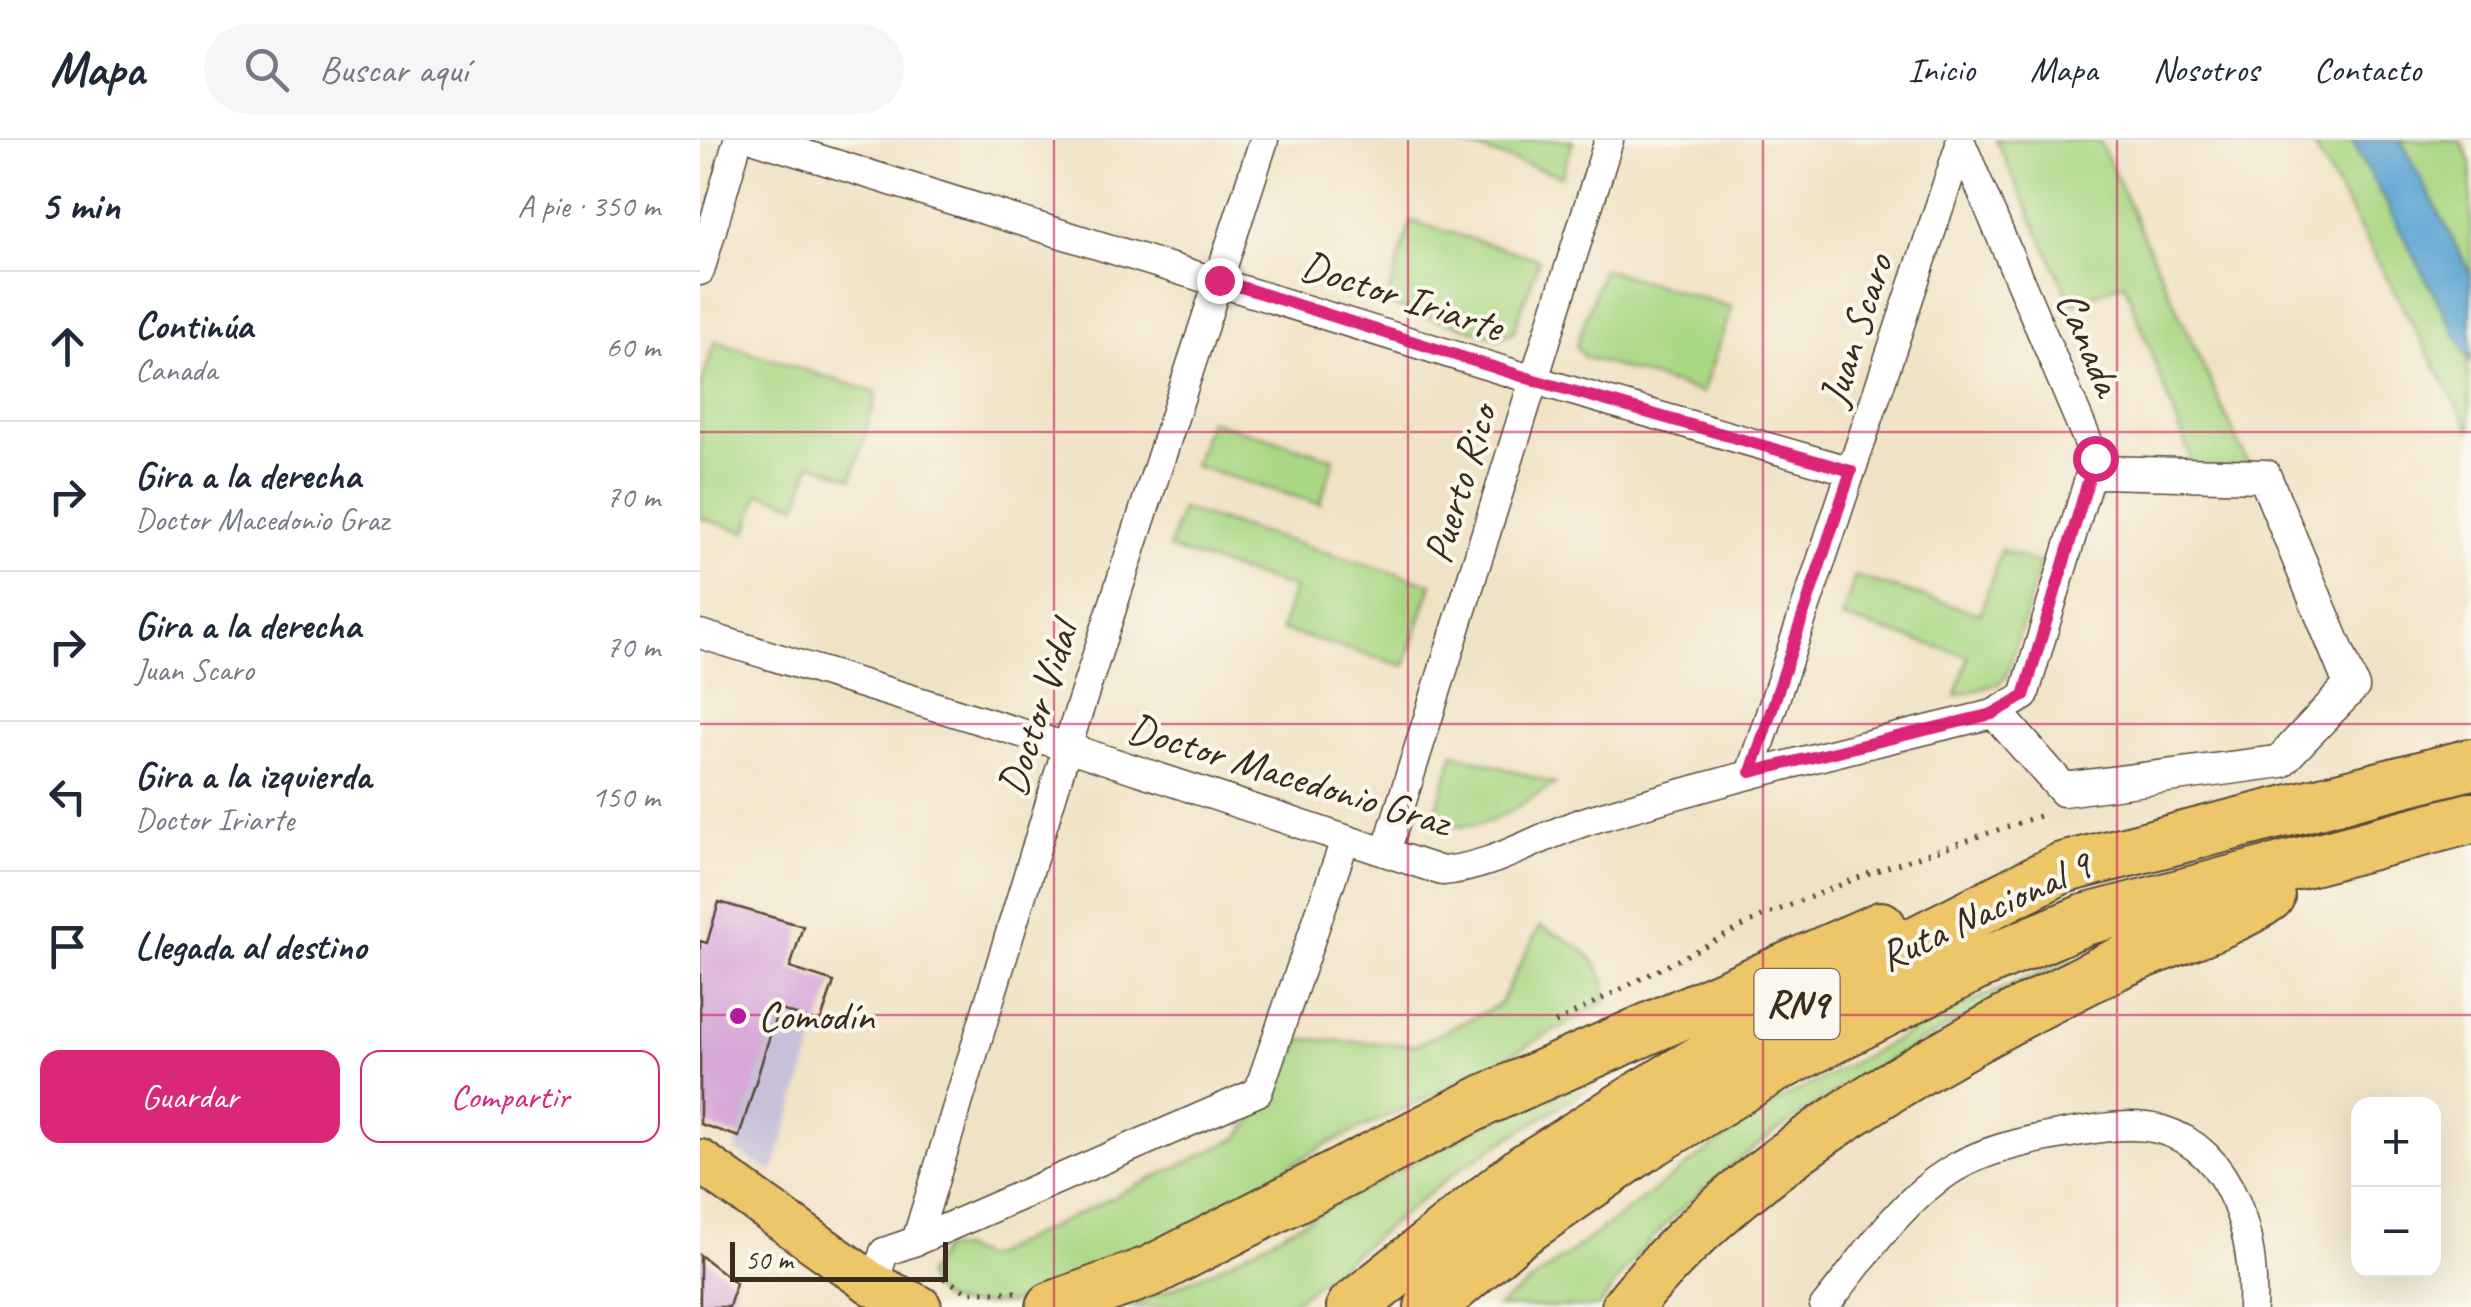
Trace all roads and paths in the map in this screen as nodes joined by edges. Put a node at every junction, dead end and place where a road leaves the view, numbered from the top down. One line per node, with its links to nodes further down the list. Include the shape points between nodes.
1 (738, 140): 6 (street)
2 (758, 140): 7 (street, Doctor Iriarte)
3 (1264, 140): 7 (street, Doctor Vidal)
4 (1608, 140): 8 (street, Puerto Rico)
5 (1960, 141): 10 (street, Juan Scaro); 12 (street, Canada, via 2095,458)
6 (700, 271)
7 (1219, 280): 8 (street, Doctor Iriarte); 13 (street, Doctor Vidal)
8 (1534, 380): 10 (street, Doctor Iriarte); 18 (street, Puerto Rico)
9 (2098, 470): 9 (street, via 2266,474 2355,686 2282,763 2062,792 1996,718 2064,788 2278,760 2348,685 2263,478)
10 (1851, 471): 15 (street, Juan Scaro)
11 (700, 634): 13 (street, Doctor Macedonio Graz)
12 (2024, 696): 15 (street, Doctor Macedonio Graz, via 1992,714)
13 (1067, 747): 17 (street, Doctor Macedonio Graz); 23 (street, Doctor Vidal)
14 (2471, 764): 20 (highway, Ruta Nacional 9 / RN9)
15 (1751, 772): 18 (street, Doctor Macedonio Graz, via 1568,826 1474,868 1442,871)
16 (2471, 818): 19 (highway, RN9)
17 (1345, 840): 18 (street, Doctor Macedonio Graz); 23 (street, via 1258,1092)
18 (1386, 852)
19 (2312, 862): 28 (highway, Ruta Nacional 9 / RN9, via 2084,920 1874,1015 1642,1148 1513,1237); 29 (highway, via 2258,904 2111,967 1851,1110 1706,1224)
20 (2062, 868): 26 (highway, via 1929,908 1718,995 1485,1100 1150,1271); 27 (highway, Ruta Nacional 9 / RN9, via 1822,989 1644,1094 1525,1169)
21 (700, 1161): 24 (main road)
22 (700, 1185): 24 (main road)
23 (916, 1241): 24 (street, via 884,1252)
24 (870, 1296): 25 (main road)
25 (920, 1307)
26 (1052, 1307)
27 (1352, 1307)
28 (1430, 1307)
29 (1627, 1307)
30 (1824, 1307): 31 (street, via 1896,1218 1948,1171 2032,1139 2111,1126 2162,1130 2211,1157 2237,1203 2253,1271)
31 (2252, 1307)

